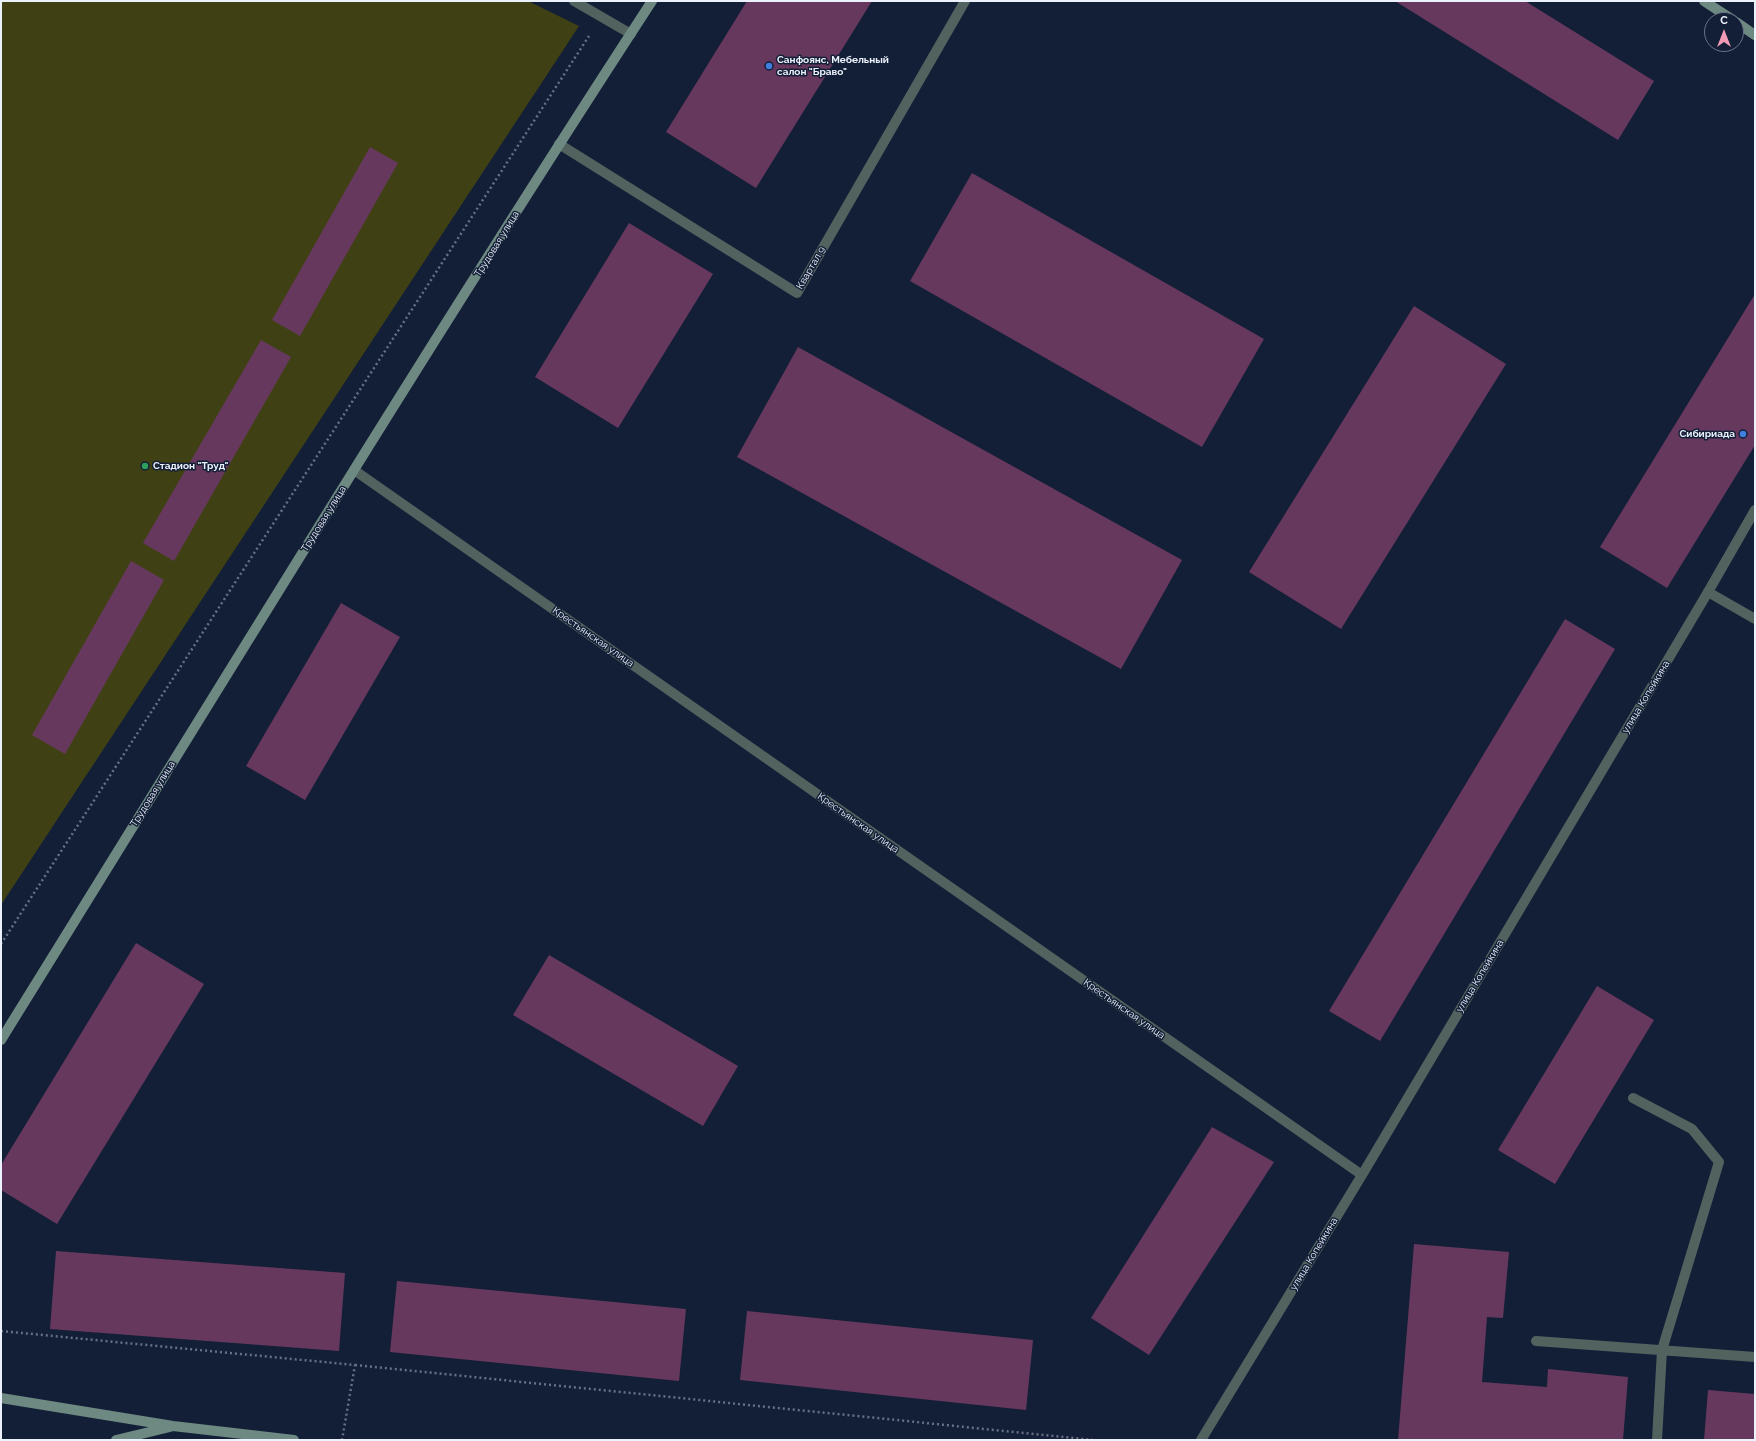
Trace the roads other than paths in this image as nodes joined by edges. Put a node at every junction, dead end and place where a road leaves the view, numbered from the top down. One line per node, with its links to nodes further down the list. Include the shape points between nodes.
1 (574, 1): 7 (street)
2 (652, 1): 7 (street, Трудовая улица)
3 (965, 1): 9 (street, Квартал 9, via 797,293)
4 (1704, 1): 5 (street)
5 (1721, 12)
6 (1744, 27): 8 (street)
7 (631, 34): 9 (street, Трудовая улица)
8 (1755, 35)
9 (560, 144): 10 (street, Трудовая улица)
10 (354, 470): 14 (street, Трудовая улица); 16 (street, Крестьянская улица)
11 (1755, 510): 12 (street, улица Копейкина)
12 (1708, 592): 13 (street); 16 (street, улица Копейкина)
13 (1755, 619)
14 (1, 1040)
15 (1633, 1098): 18 (street, via 1692,1129 1719,1162)
16 (1362, 1175): 24 (street, улица Копейкина)
17 (1536, 1341): 18 (street)
18 (1662, 1350): 19 (street); 25 (street)
19 (1755, 1357)
20 (1, 1398): 21 (street)
21 (174, 1426): 22 (street); 23 (street)
22 (116, 1440)
23 (294, 1440)
24 (1201, 1440)
25 (1657, 1440)

